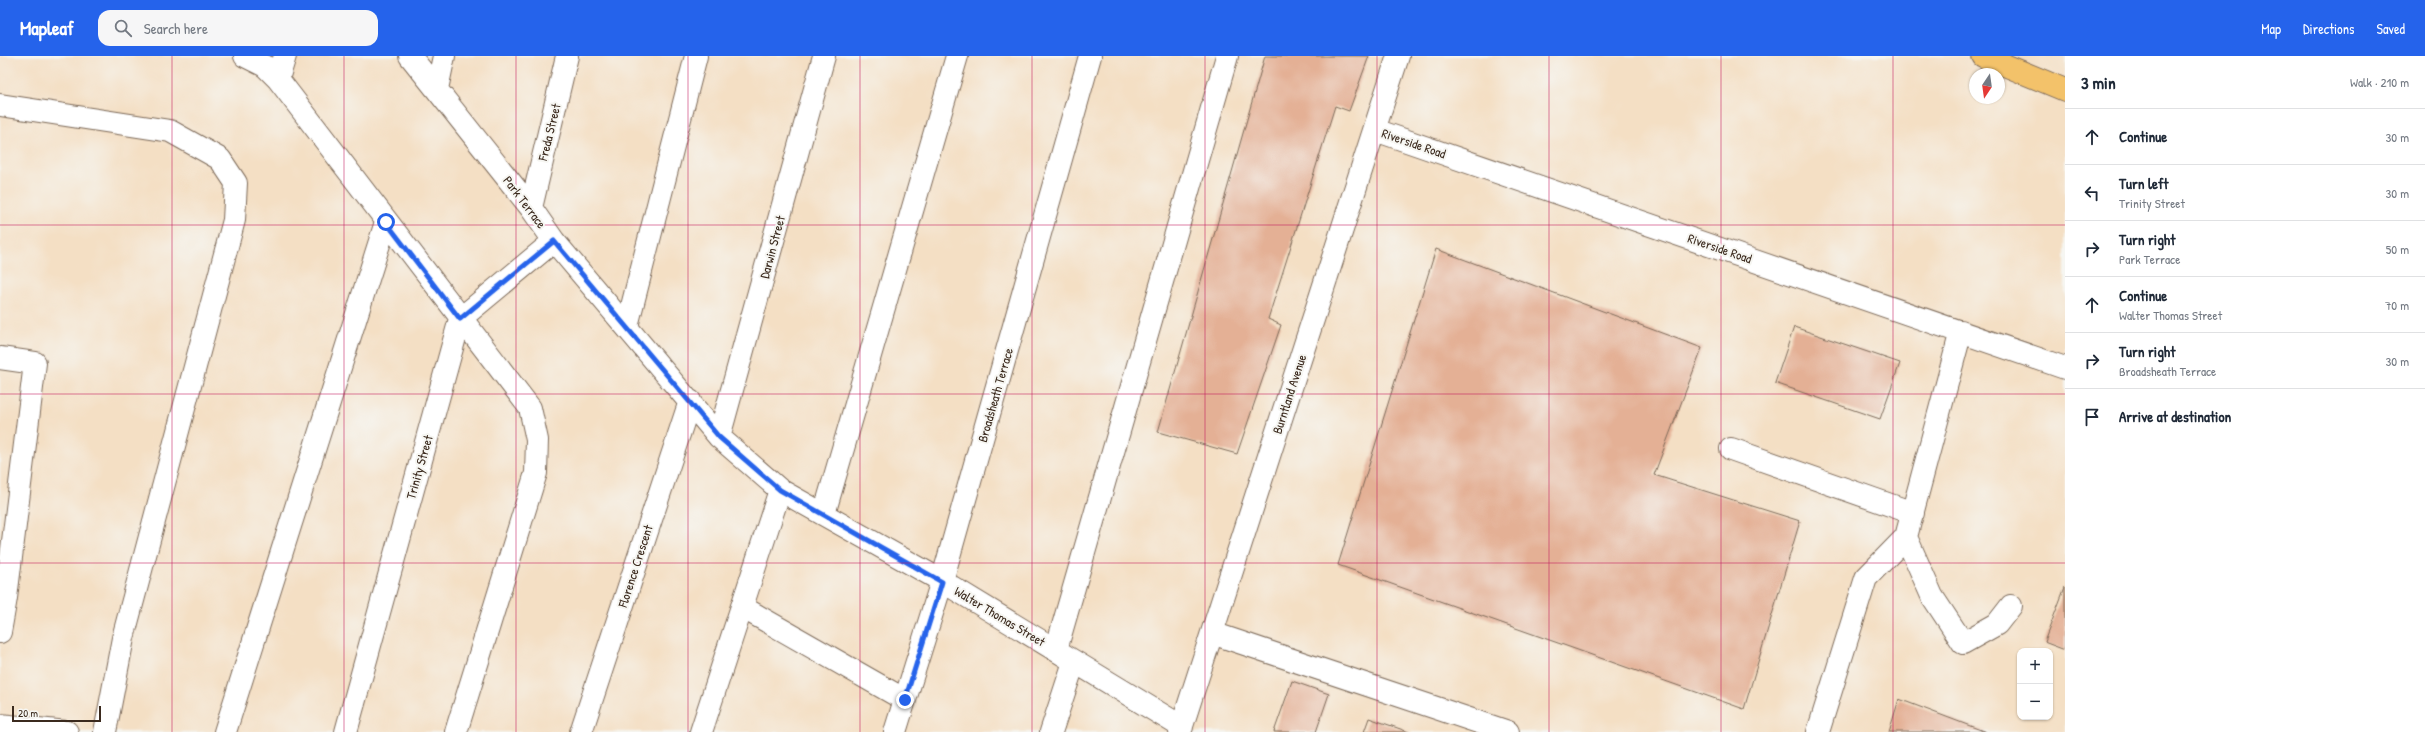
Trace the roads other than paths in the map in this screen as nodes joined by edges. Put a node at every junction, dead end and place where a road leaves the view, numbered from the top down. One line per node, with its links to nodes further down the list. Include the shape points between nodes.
1 (245, 56): 13 (street, via 265,66)
2 (285, 56): 13 (street)
3 (410, 56): 14 (street, Park Terrace)
4 (444, 56): 14 (street)
5 (568, 56): 18 (street, Freda Street)
6 (696, 56): 22 (street)
7 (824, 56): 27 (street, Darwin Street)
8 (957, 56): 31 (street)
9 (1090, 56): 33 (street, Broadsheath Terrace)
10 (1227, 56): 39 (street)
11 (1398, 56): 17 (street, Burntland Avenue)
12 (1983, 56): 15 (main road)
13 (278, 80): 19 (street)
14 (437, 89): 18 (street, Park Terrace)
15 (2065, 90)
16 (0, 105): 45 (street, via 170,131 220,159 236,183 234,220 123,638)
17 (1375, 130): 23 (street, Riverside Road); 38 (street, Burntland Avenue)
18 (531, 208): 20 (street, Park Terrace)
19 (386, 222): 21 (street); 46 (street)
20 (554, 241): 21 (street); 22 (street, Park Terrace)
21 (460, 319): 47 (street, Trinity Street); 48 (street, via 530,408 537,440 536,473)
22 (626, 326): 26 (street, Park Terrace)
23 (1961, 331): 25 (street, Riverside Road); 30 (street)
24 (0, 358): 34 (street, via 35,364)
25 (2065, 368)
26 (690, 401): 27 (street, Walter Thomas Street); 49 (street, Florence Crescent)
27 (719, 437): 29 (street, Walter Thomas Street)
28 (1731, 449): 30 (street)
29 (780, 490): 31 (street, Walter Thomas Street); 36 (street)
30 (1913, 513): 32 (street)
31 (824, 514): 33 (street, Walter Thomas Street)
32 (1906, 537): 35 (street, via 1932,596 1963,643 1997,624); 54 (street, via 1866,578)
33 (942, 582): 39 (street, Walter Thomas Street); 41 (street, Broadsheath Terrace)
34 (3, 598): 37 (street)
35 (2011, 606)
36 (742, 607): 41 (street); 50 (street)
37 (0, 632)
38 (1212, 633): 43 (street, Burntland Avenue); 53 (street)
39 (1056, 650): 40 (street, Walter Thomas Street)
40 (1074, 662): 43 (street, Walter Thomas Street); 52 (street)
41 (905, 700): 51 (street, Broadsheath Terrace)
42 (0, 725): 44 (street)
43 (1181, 729)
44 (67, 732)
45 (105, 732)
46 (225, 732)
47 (346, 732)
48 (456, 732)
49 (581, 732)
50 (701, 732)
51 (895, 732)
52 (1051, 732)
53 (1508, 732)
54 (1818, 732)

